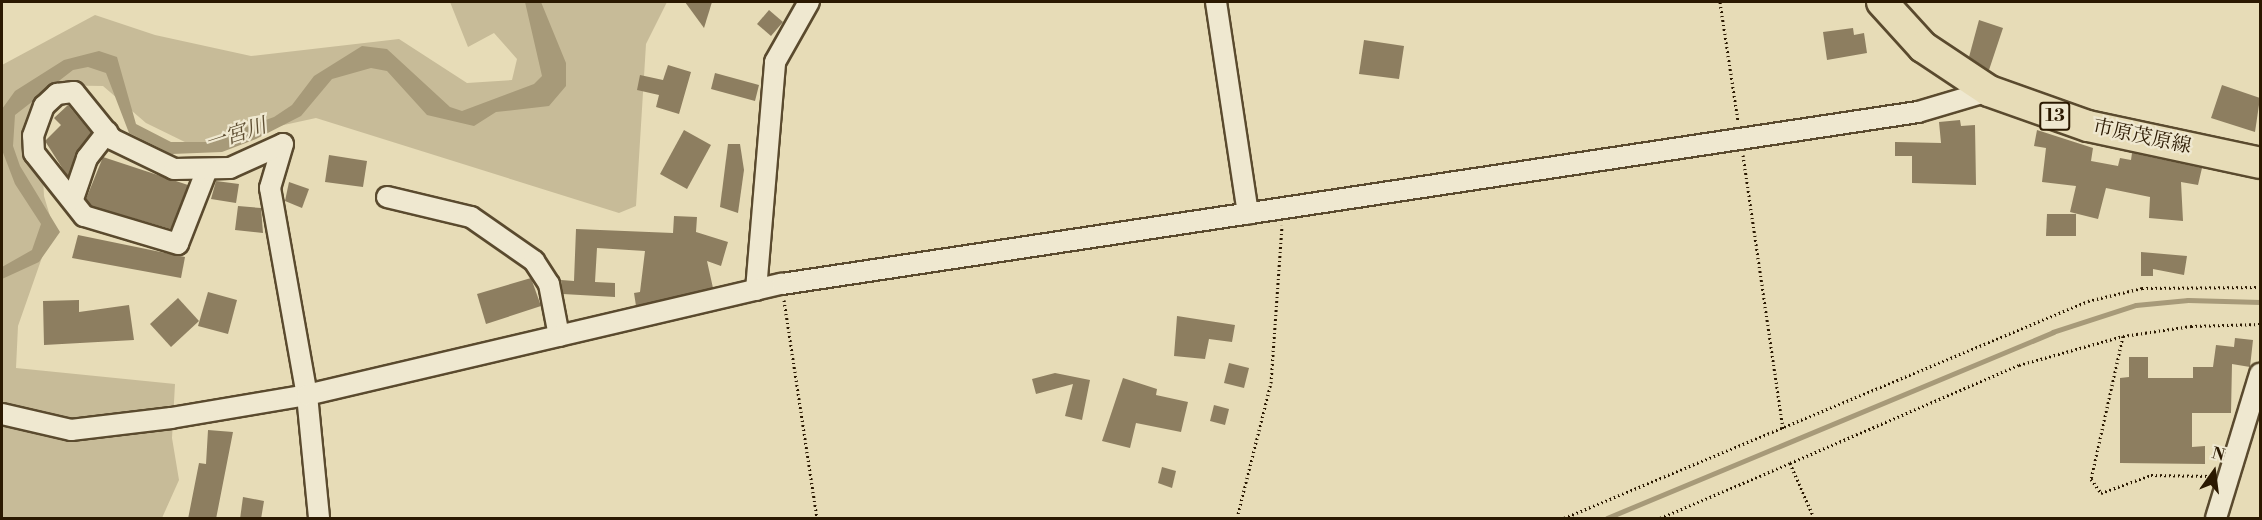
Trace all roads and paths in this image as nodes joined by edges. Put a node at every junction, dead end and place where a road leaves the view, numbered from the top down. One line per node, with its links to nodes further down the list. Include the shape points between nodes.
1 (809, 2): 16 (street, via 775,62)
2 (1216, 2): 13 (street)
3 (1720, 2): 7 (path)
4 (1882, 2): 5 (main road, 市原茂原線 / 13, via 1923,47)
5 (1989, 91): 7 (street, via 1918,112); 8 (main road, 市原茂原線 / 13, via 2088,126)
6 (107, 132): 9 (street, via 132,153 174,169); 11 (street, via 87,158); 11 (street, via 74,92 57,94 44,105 34,153)
7 (1740, 140): 12 (street); 23 (path)
8 (2260, 163)
9 (206, 172): 11 (street, via 178,244 98,223 84,216); 21 (street, via 230,168 283,144 270,188)
10 (387, 197): 18 (street, via 471,217 534,261 549,284)
11 (73, 199)
12 (1282, 208): 13 (street); 28 (path, via 1283,255 1270,383)
13 (1248, 214): 14 (street)
14 (782, 284): 16 (street); 27 (path)
15 (2260, 287): 23 (path, via 2142,288 2088,301)
16 (756, 290): 18 (street)
17 (2260, 324): 19 (path, via 2192,326)
18 (559, 336): 21 (street)
19 (2123, 336): 24 (path, via 2019,365); 25 (path, via 2091,479 2101,493 2151,475 2195,472)
20 (2260, 374): 25 (street)
21 (308, 395): 22 (street, via 81,429); 26 (street)
22 (2, 414)
23 (1784, 429): 29 (path)
24 (1790, 464): 30 (path); 31 (path)
25 (2228, 479): 32 (street)
26 (319, 519)
27 (817, 519)
28 (1237, 519)
29 (1564, 519)
30 (1660, 519)
31 (1814, 519)
32 (2216, 519)

